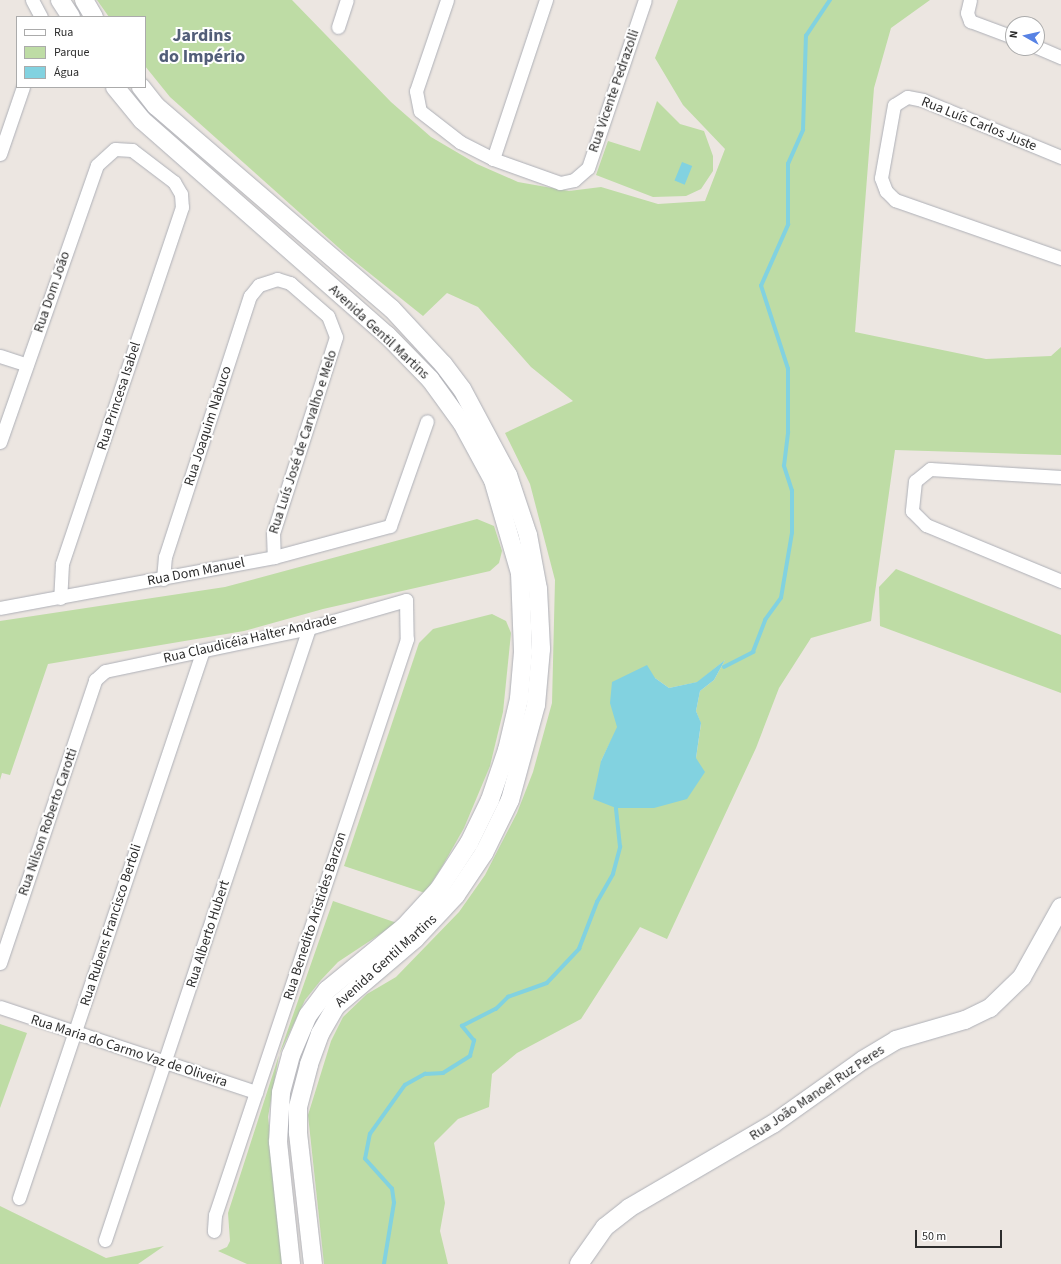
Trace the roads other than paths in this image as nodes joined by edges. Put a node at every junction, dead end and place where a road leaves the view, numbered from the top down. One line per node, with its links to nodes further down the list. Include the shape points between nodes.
1 (60, 0): 8 (main road)
2 (84, 0): 9 (main road)
3 (347, 0): 10 (street)
4 (447, 0): 19 (street, via 418,86 417,102 427,120)
5 (546, 0): 19 (street)
6 (645, 0): 19 (street, Rua Vicente Pedrazolli, via 590,163 578,178 555,182)
7 (970, 0): 11 (street, via 967,16 970,21)
8 (70, 16)
9 (93, 16)
10 (338, 27)
11 (1005, 34)
12 (1045, 50): 13 (street)
13 (1061, 57)
14 (23, 88): 17 (street)
15 (116, 88): 28 (main road, Avenida Gentil Martins, via 142,120 387,335 430,379)
16 (142, 88): 28 (main road, Avenida Gentil Martins, via 156,106 392,309 462,389)
17 (0, 154)
18 (1061, 157): 21 (street, Rua Luís Carlos Juste, via 922,100 907,97 897,101 889,124 881,178 886,191 895,200)
19 (493, 159)
20 (181, 194): 24 (street, Rua Dom João, via 171,179 132,150 115,149 97,165); 33 (street, Rua Princesa Isabel, via 182,207 62,564)
21 (1061, 258)
22 (267, 280): 29 (street, Rua Luís José de Carvalho e Melo, via 290,283 328,316 335,328 335,342 273,533); 30 (street, Rua Joaquim Nabuco, via 250,296 165,557)
23 (0, 356): 24 (street)
24 (27, 365): 26 (street, Rua Dom João)
25 (427, 421): 29 (street, Rua Dom Manuel, via 390,526)
26 (0, 442)
27 (1061, 477): 31 (street, via 930,469 915,481 912,511 926,525)
28 (500, 478): 32 (main road, Avenida Gentil Martins, via 528,572)
29 (274, 557): 30 (street, Rua Dom Manuel)
30 (163, 579): 33 (street, Rua Dom Manuel)
31 (1061, 580)
32 (530, 590): 48 (main road, Avenida Gentil Martins, via 518,699 508,750 469,843 439,889 404,927 327,990 308,1015 291,1055 281,1093 278,1142); 49 (main road, Avenida Gentil Martins, via 541,649 536,705 510,800 484,853 456,895 415,939 336,1006 328,1017 309,1065 298,1107 298,1133)
33 (60, 598): 35 (street, Rua Dom Manuel)
34 (406, 600): 36 (street, Rua Claudicéia Halter Andrade); 44 (street, Rua Benedito Aristides Barzon, via 407,640)
35 (0, 608)
36 (309, 628): 37 (street, Rua Claudicéia Halter Andrade); 43 (street, Rua Alberto Hubert)
37 (202, 653): 38 (street, Rua Claudicéia Halter Andrade, via 114,668); 42 (street, Rua Rubens Francisco Bertoli)
38 (95, 680): 40 (street, Rua Nilson Roberto Carotti)
39 (1061, 907): 50 (main road, Rua João Manoel Ruz Peres, via 1022,977 990,1008 965,1020 896,1040 862,1060 766,1128 629,1208 605,1227)
40 (0, 963)
41 (1, 1009): 42 (street, Rua Maria do Carmo Vaz de Oliveira)
42 (75, 1033): 43 (street, Rua Maria do Carmo Vaz de Oliveira); 45 (street, Rua Rubens Francisco Bertoli)
43 (165, 1063): 44 (street, Rua Maria do Carmo Vaz de Oliveira); 47 (street, Rua Alberto Hubert)
44 (256, 1092): 46 (street, Rua Benedito Aristides Barzon, via 215,1215)
45 (19, 1198)
46 (214, 1231)
47 (105, 1240)
48 (291, 1264)
49 (313, 1264)
50 (579, 1264)

